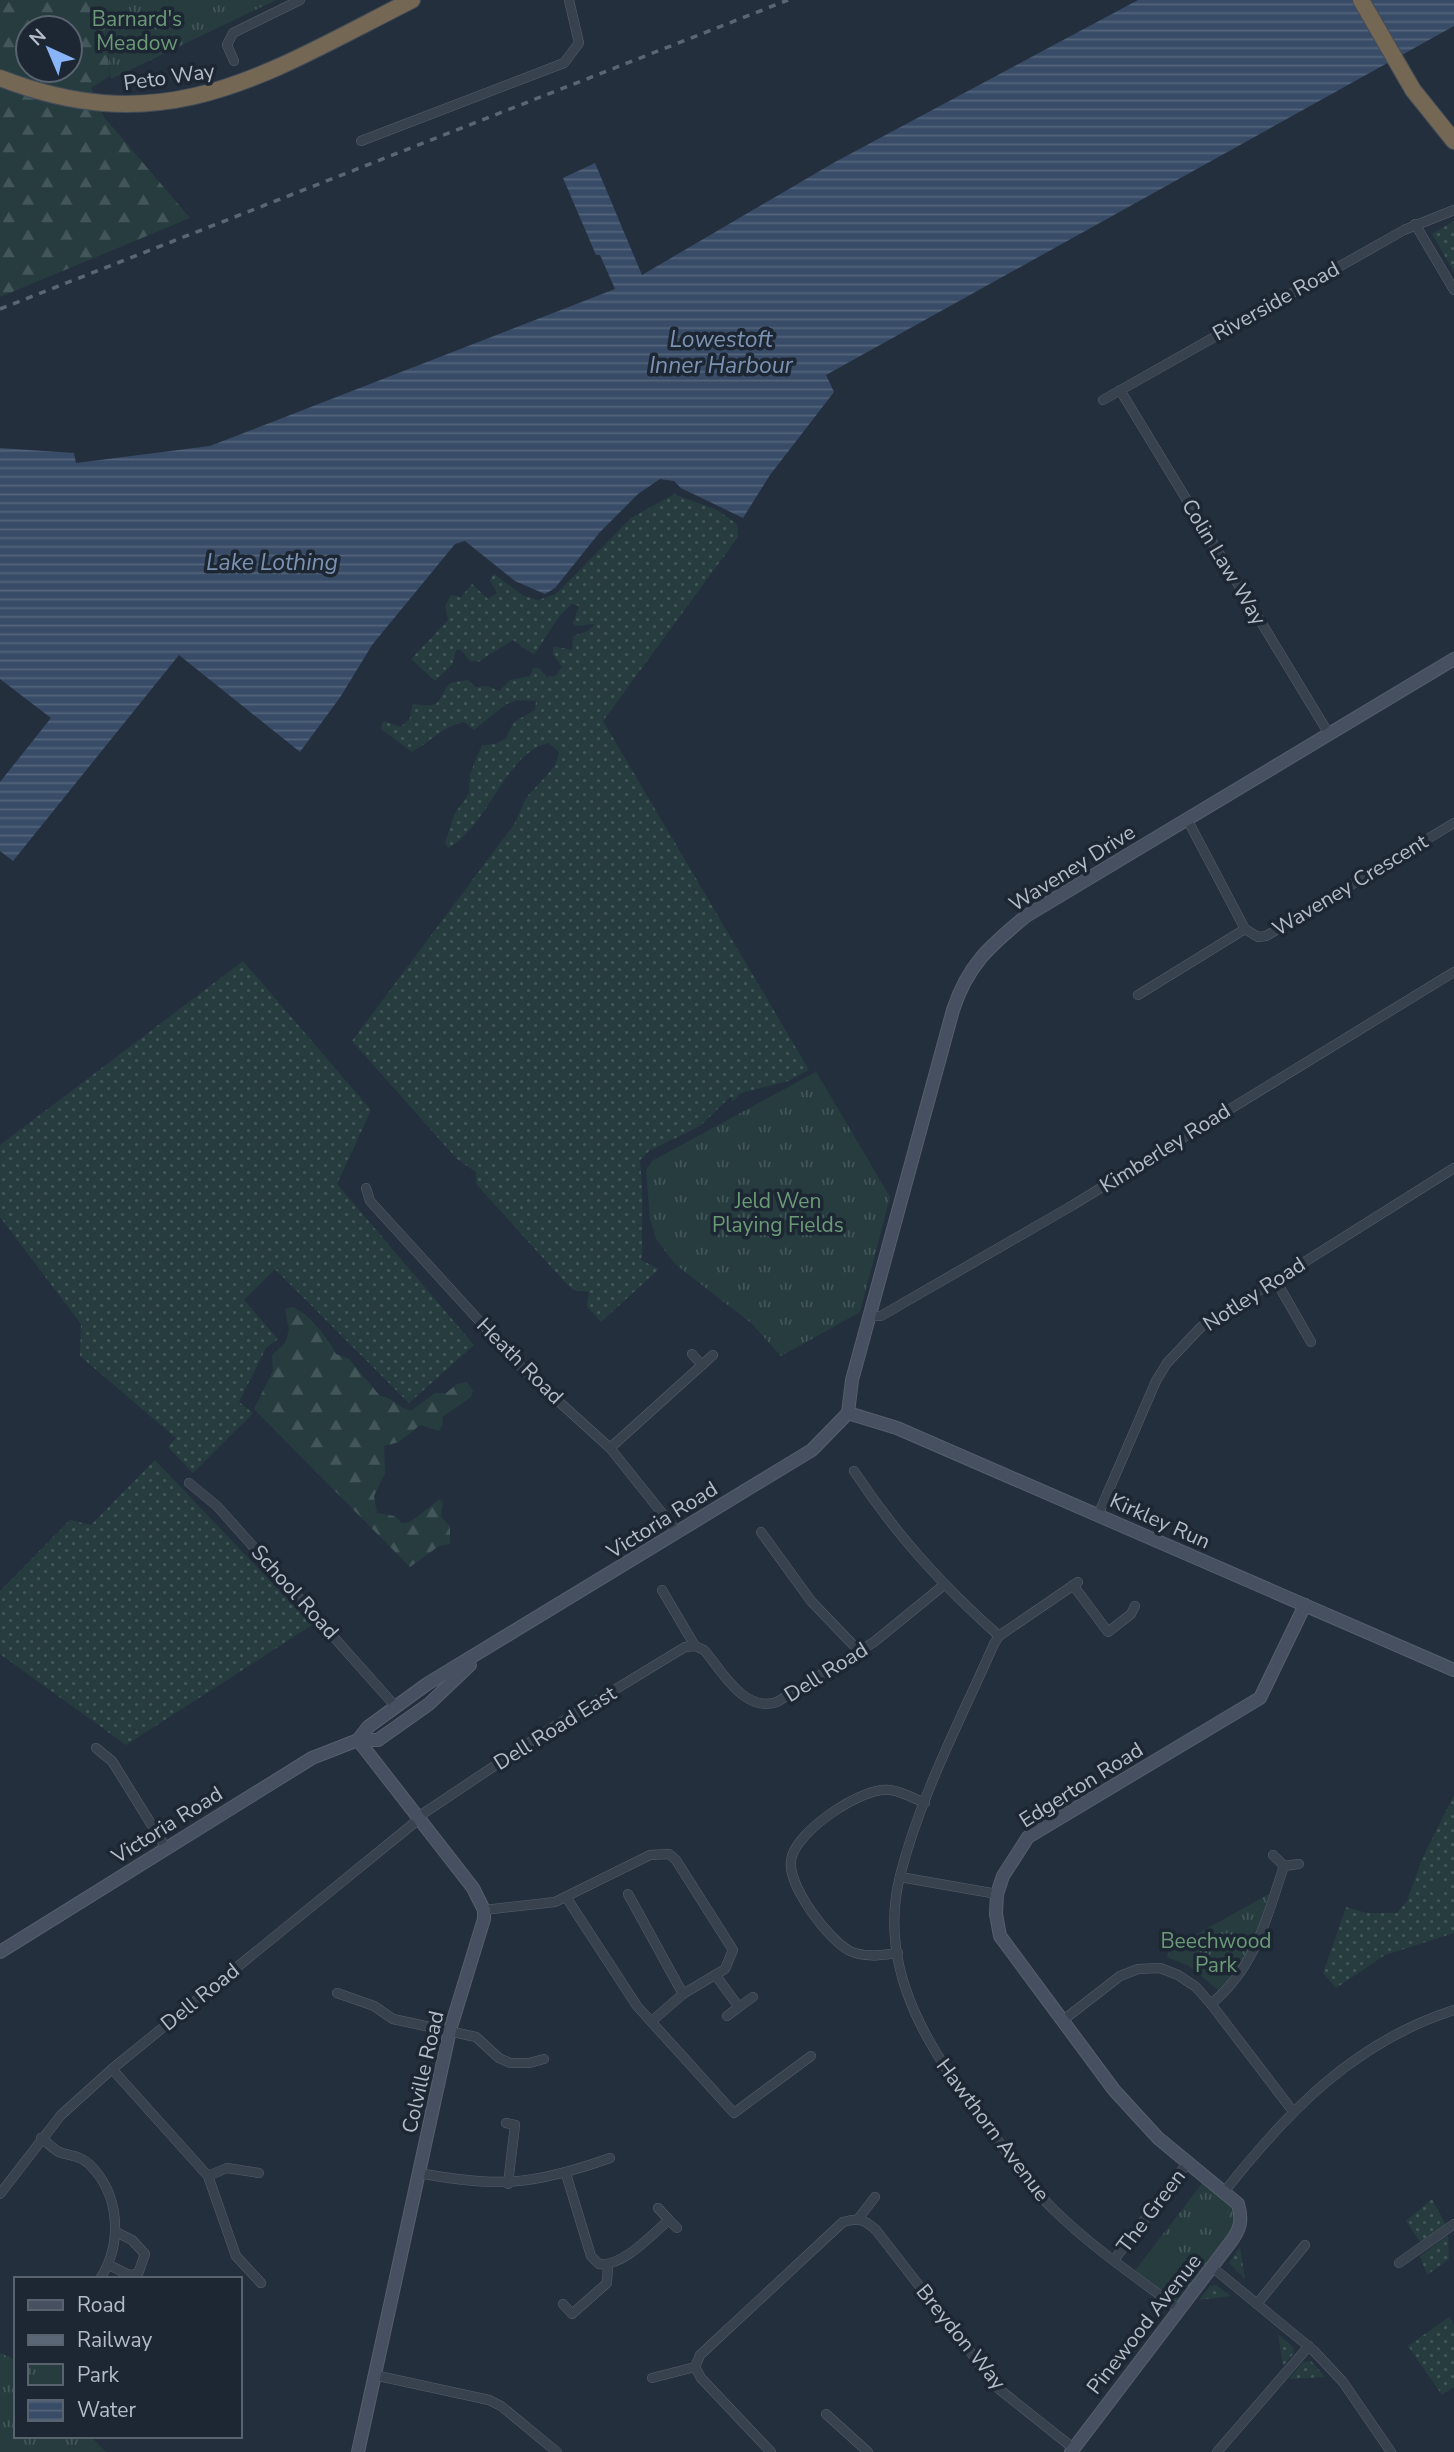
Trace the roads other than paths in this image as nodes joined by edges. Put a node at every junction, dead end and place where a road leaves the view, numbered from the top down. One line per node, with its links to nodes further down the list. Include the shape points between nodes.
1 (300, 0): 5 (street, via 233,33 227,44)
2 (412, 0): 6 (highway, Peto Way, via 226,90 172,102 143,106 78,102)
3 (569, 0): 7 (street, via 579,43 564,63)
4 (1361, 0): 8 (highway, via 1413,90)
5 (234, 61)
6 (0, 78)
7 (361, 141)
8 (1454, 141)
9 (1454, 211): 10 (street, Riverside Road)
10 (1415, 224): 11 (street); 12 (street, Riverside Road)
11 (1454, 290)
12 (1120, 390): 13 (street, Riverside Road); 15 (street, Colin Law Way)
13 (1103, 400)
14 (1454, 660): 15 (street, Waveney Drive)
15 (1329, 734): 16 (street, Waveney Drive)
16 (1187, 819): 18 (street, Waveney Crescent); 24 (street, Waveney Drive, via 1026,916 969,971 953,1010)
17 (1454, 823): 18 (street, Waveney Crescent, via 1266,936)
18 (1245, 929): 20 (street, Waveney Crescent)
19 (1454, 972): 24 (street, Kimberley Road, via 1073,1205 881,1316)
20 (1138, 995)
21 (1454, 1168): 23 (street, Notley Road)
22 (366, 1188): 30 (street, Heath Road, via 370,1201 524,1370)
23 (1275, 1279): 25 (street); 33 (street, Notley Road, via 1201,1327 1167,1363)
24 (871, 1316): 29 (street, Waveney Drive, via 852,1380)
25 (1311, 1342)
26 (692, 1354): 28 (street)
27 (713, 1355): 28 (street)
28 (702, 1365): 30 (street)
29 (848, 1413): 33 (street, Kirkley Run, via 897,1428); 35 (street, Victoria Road, via 812,1450)
30 (610, 1448): 35 (street, Heath Road)
31 (854, 1471): 36 (street, via 906,1543)
32 (188, 1483): 45 (street, School Road, via 217,1506)
33 (1098, 1515): 38 (street, Kirkley Run)
34 (761, 1532): 43 (street, via 804,1592)
35 (678, 1533): 42 (street, Victoria Road)
36 (944, 1585): 40 (street); 43 (street, Dell Road)
37 (662, 1590): 41 (street, Dell Road)
38 (1305, 1605): 44 (street, Kirkley Run); 56 (street, Edgerton Road, via 1260,1698 1028,1837)
39 (1135, 1606): 40 (street, via 1108,1632 1076,1584)
40 (999, 1636): 48 (street, Hawthorn Avenue)
41 (695, 1646): 43 (street, Dell Road, via 704,1650 742,1696 764,1706); 49 (street, Dell Road East, via 685,1647 545,1732)
42 (488, 1649): 45 (street, Victoria Road); 46 (street, Victoria Road, via 429,1704 377,1740)
43 (859, 1651)
44 (1454, 1670)
45 (396, 1707): 46 (street, Victoria Road)
46 (358, 1740): 49 (street); 50 (street, Victoria Road, via 312,1758)
47 (96, 1748): 50 (street, via 112,1761)
48 (925, 1803): 54 (street, Hawthorn Avenue); 60 (street, via 890,1790 860,1797 807,1831 790,1861 791,1878 800,1895 838,1941 850,1951 872,1957)
49 (418, 1818): 58 (street, via 473,1888); 74 (street, Dell Road)
50 (166, 1848): 59 (street, Victoria Road)
51 (1273, 1855): 53 (street)
52 (1299, 1864): 53 (street)
53 (1284, 1866): 65 (street, via 1250,1959 1234,1985)
54 (900, 1877): 56 (street); 60 (street, Hawthorn Avenue)
55 (628, 1894): 63 (street)
56 (997, 1894): 70 (street, Edgerton Road, via 1000,1936)
57 (566, 1897): 58 (street, via 545,1905); 61 (street, via 650,1855 669,1854 733,1950 725,1969); 69 (street, via 627,1993)
58 (484, 1910): 71 (street, Colville Road)
59 (0, 1952)
60 (898, 1952): 96 (street, Hawthorn Avenue, via 900,1975 913,2011 941,2065 1028,2181)
61 (716, 1976): 63 (street); 66 (street)
62 (337, 1993): 71 (street, via 374,2006 393,2019)
63 (683, 1994): 69 (street)
64 (753, 1997): 66 (street)
65 (1211, 2004): 70 (street, via 1178,1975 1160,1968 1138,1969 1120,1976); 75 (street)
66 (739, 2007): 68 (street)
67 (1454, 2010): 75 (street, via 1367,2050)
68 (727, 2016)
69 (653, 2020): 72 (street, via 734,2113)
70 (1062, 2021): 79 (street, Edgerton Road, via 1144,2125)
71 (450, 2030): 73 (street, via 476,2037 510,2063); 81 (street, Colville Road)
72 (811, 2056)
73 (544, 2059)
74 (112, 2069): 77 (street, Dell Road); 83 (street)
75 (1292, 2110): 85 (street)
76 (515, 2125): 84 (street)
77 (41, 2138): 86 (street, Dell Road); 94 (street, via 59,2152 88,2162 114,2203)
78 (610, 2158): 82 (street)
79 (1188, 2162): 85 (street, Edgerton Road); 96 (street, The Green)
80 (259, 2173): 83 (street, via 227,2168)
81 (419, 2173): 84 (street); 108 (street, Colville Road)
82 (566, 2174): 84 (street); 99 (street, via 591,2256)
83 (208, 2176): 102 (street, via 236,2256)
84 (508, 2184)
85 (1224, 2192): 89 (street, Edgerton Road, via 1238,2204)
86 (0, 2193)
87 (875, 2197): 90 (street)
88 (658, 2208): 91 (street)
89 (1242, 2216): 100 (street, Pinewood Avenue, via 1239,2231)
90 (858, 2219): 107 (street, via 843,2222 701,2356); 111 (street, Breydon Way, via 876,2230 999,2389)
91 (669, 2220): 93 (street); 99 (street)
92 (1454, 2224): 97 (street)
93 (677, 2228)
94 (116, 2232): 98 (street); 98 (street, via 145,2253 145,2263 138,2274 130,2275)
95 (1305, 2245): 104 (street)
96 (1114, 2260): 105 (street, Hawthorn Avenue)
97 (1399, 2263)
98 (109, 2265): 101 (street)
99 (608, 2265): 103 (street, via 607,2283 572,2314)
100 (1212, 2267): 104 (street); 105 (street, Pinewood Avenue)
101 (101, 2277)
102 (261, 2283)
103 (563, 2304)
104 (1257, 2304): 106 (street)
105 (1179, 2309): 111 (street, Pinewood Avenue)
106 (1308, 2346): 116 (street); 117 (street, via 1343,2382)
107 (695, 2367): 109 (street); 114 (street)
108 (374, 2375): 112 (street, Colville Road); 113 (street, via 489,2400)
109 (652, 2378)
110 (826, 2414): 115 (street)
111 (1072, 2450)
112 (358, 2452)
113 (557, 2452)
114 (771, 2452)
115 (867, 2452)
116 (1217, 2452)
117 (1391, 2452)

